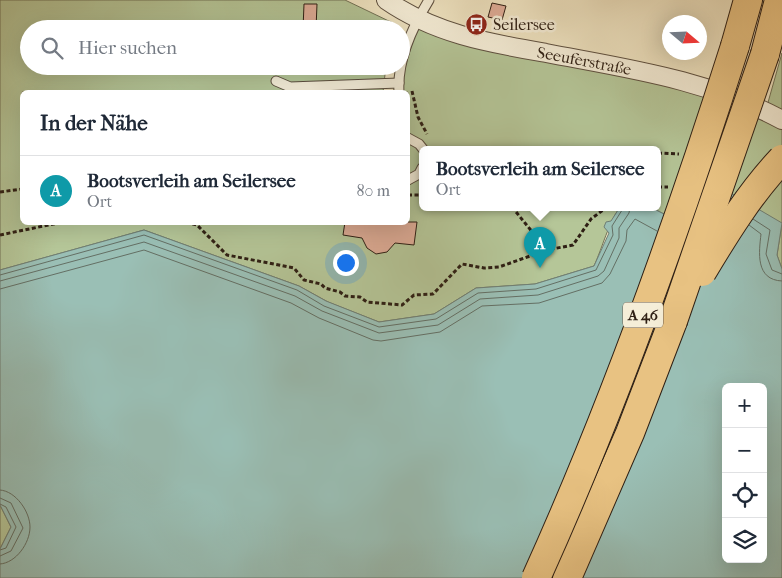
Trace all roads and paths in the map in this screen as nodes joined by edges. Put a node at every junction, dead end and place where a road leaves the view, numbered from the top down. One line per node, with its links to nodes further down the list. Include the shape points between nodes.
1 (386, 0): 5 (street, Seeuferstraße)
2 (429, 0): 5 (lane)
3 (748, 0): 24 (highway, A 46, bridge, via 668,249 587,461)
4 (779, 0): 23 (highway, A 46, bridge, via 764,54)
5 (418, 20): 6 (lane); 10 (street, Seeuferstraße, via 472,40 700,84 757,106)
6 (410, 38)
7 (402, 75): 9 (lane)
8 (276, 81): 9 (lane, via 290,87)
9 (399, 88): 11 (path, via 413,85 412,97)
10 (782, 120)
11 (428, 137)
12 (410, 138): 13 (lane)
13 (420, 146)
14 (782, 159): 23 (highway, bridge, via 728,228)
15 (20, 188): 16 (path)
16 (0, 192)
17 (515, 211): 22 (path)
18 (602, 211): 22 (path, via 591,219 573,245)
19 (48, 225): 21 (path)
20 (194, 225): 22 (path, via 227,255 294,268 304,280 345,296 402,305 414,295 433,294 462,264 499,267)
21 (0, 235)
22 (547, 250)
23 (673, 320): 25 (highway, A 46, via 630,433)
24 (536, 578)
25 (567, 578)

